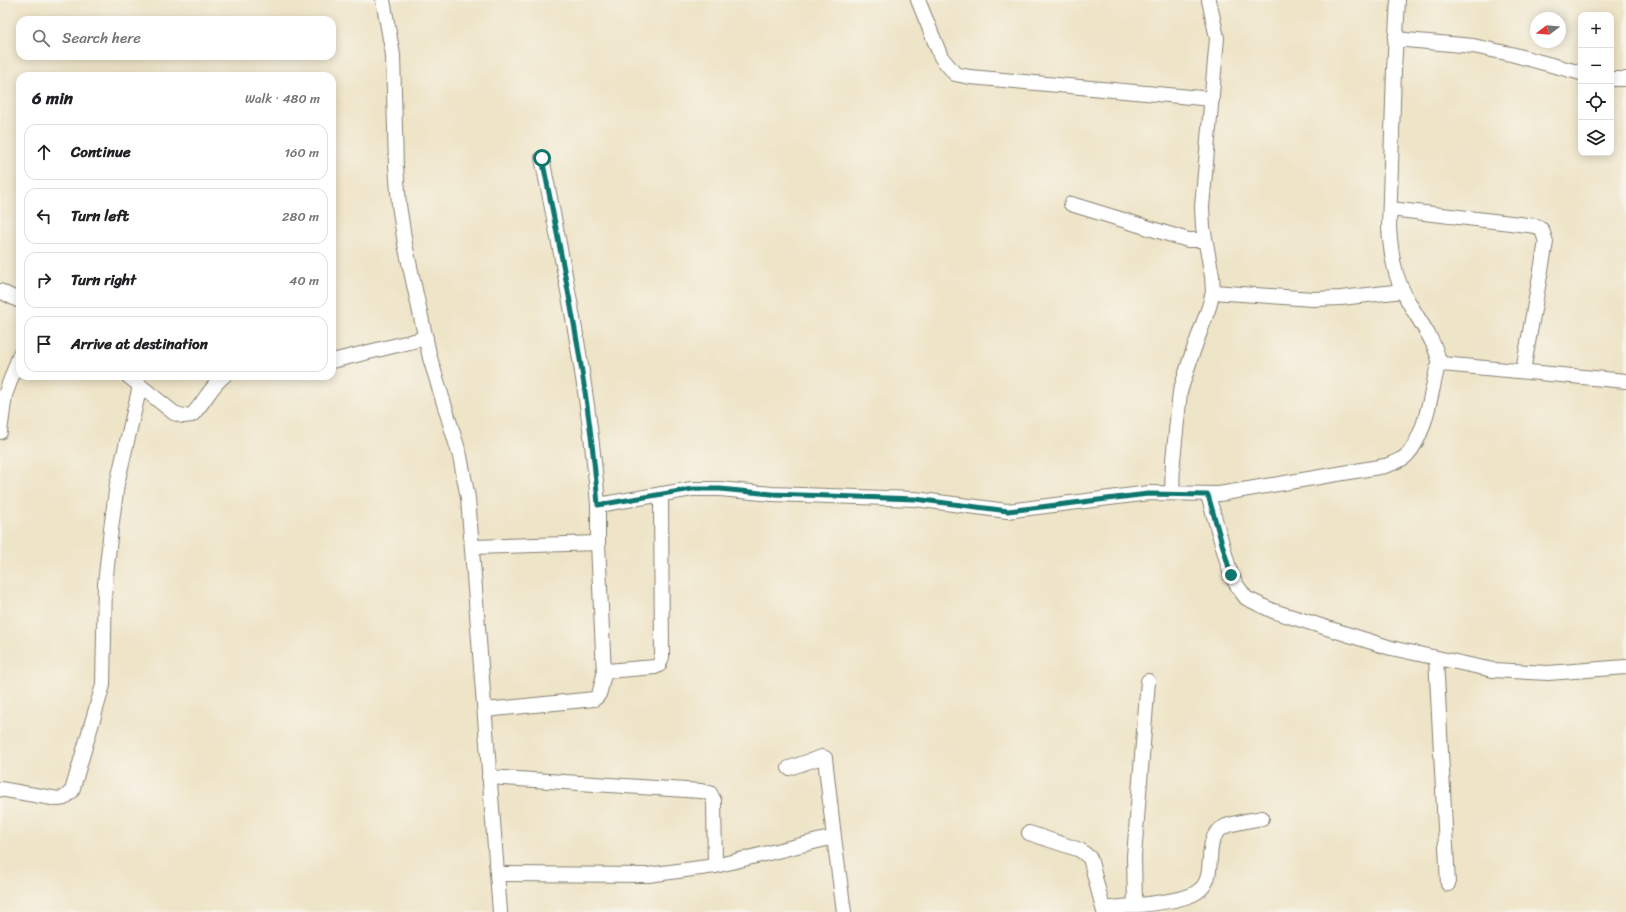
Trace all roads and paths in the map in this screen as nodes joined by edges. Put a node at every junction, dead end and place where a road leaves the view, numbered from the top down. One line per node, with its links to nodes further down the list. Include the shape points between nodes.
1 (383, 0): 18 (street, via 393,54 399,205)
2 (918, 0): 9 (street, via 941,57 955,74)
3 (1210, 0): 9 (street, via 1217,38)
4 (1398, 0): 5 (street)
5 (1395, 39): 6 (street, via 1473,46); 12 (street)
6 (1578, 72)
7 (1614, 79): 8 (street)
8 (1626, 79)
9 (1212, 99): 13 (street, via 1202,207)
10 (542, 158): 31 (street, via 576,324)
11 (1071, 204): 13 (street, via 1188,240)
12 (1390, 209): 14 (street, via 1391,253); 22 (street, via 1536,226 1542,230 1546,242)
13 (1205, 240): 16 (street)
14 (1402, 290): 16 (street, via 1320,299); 21 (street, via 1432,340)
15 (0, 291): 17 (street)
16 (1213, 292): 28 (street, via 1180,392)
17 (16, 299)
18 (426, 338): 19 (street); 33 (street, via 460,456)
19 (336, 360)
20 (16, 365): 27 (street, via 5,395)
21 (1440, 365): 22 (street); 30 (street, via 1421,430 1407,454 1398,462 1243,491)
22 (1522, 371): 25 (street)
23 (133, 380): 26 (street)
24 (220, 380): 26 (street, via 192,415 183,416 174,413)
25 (1626, 380)
26 (140, 386): 41 (street, via 117,484 111,529 105,584 103,685 72,791 64,798 58,799)
27 (0, 432)
28 (1172, 493): 29 (street, via 1123,496 1008,511 915,499 772,494 720,489 692,489); 30 (street)
29 (661, 494): 31 (street); 36 (street, via 661,662 655,667 613,670)
30 (1208, 495): 34 (street, via 1231,575 1246,598 1273,612 1334,629 1367,642)
31 (598, 505): 32 (street)
32 (598, 543): 33 (street); 36 (street)
33 (473, 547): 38 (street)
34 (1436, 658): 35 (street, via 1519,673); 47 (street)
35 (1626, 667)
36 (604, 674): 38 (street, via 599,694 594,699)
37 (1148, 681): 48 (street, via 1134,856)
38 (485, 710): 40 (street)
39 (789, 768): 44 (street, via 825,758)
40 (490, 776): 45 (street, via 706,792 714,801); 46 (street)
41 (0, 789)
42 (1262, 818): 48 (street, via 1226,826 1218,831 1211,846 1206,884 1198,892 1179,898)
43 (1029, 833): 51 (street, via 1080,850 1090,858)
44 (834, 838): 45 (street); 50 (street)
45 (715, 866): 46 (street, via 648,875)
46 (497, 874): 49 (street)
47 (1448, 884)
48 (1135, 905): 51 (street, via 1112,908)
49 (500, 912)
50 (844, 912)
51 (1105, 912)

